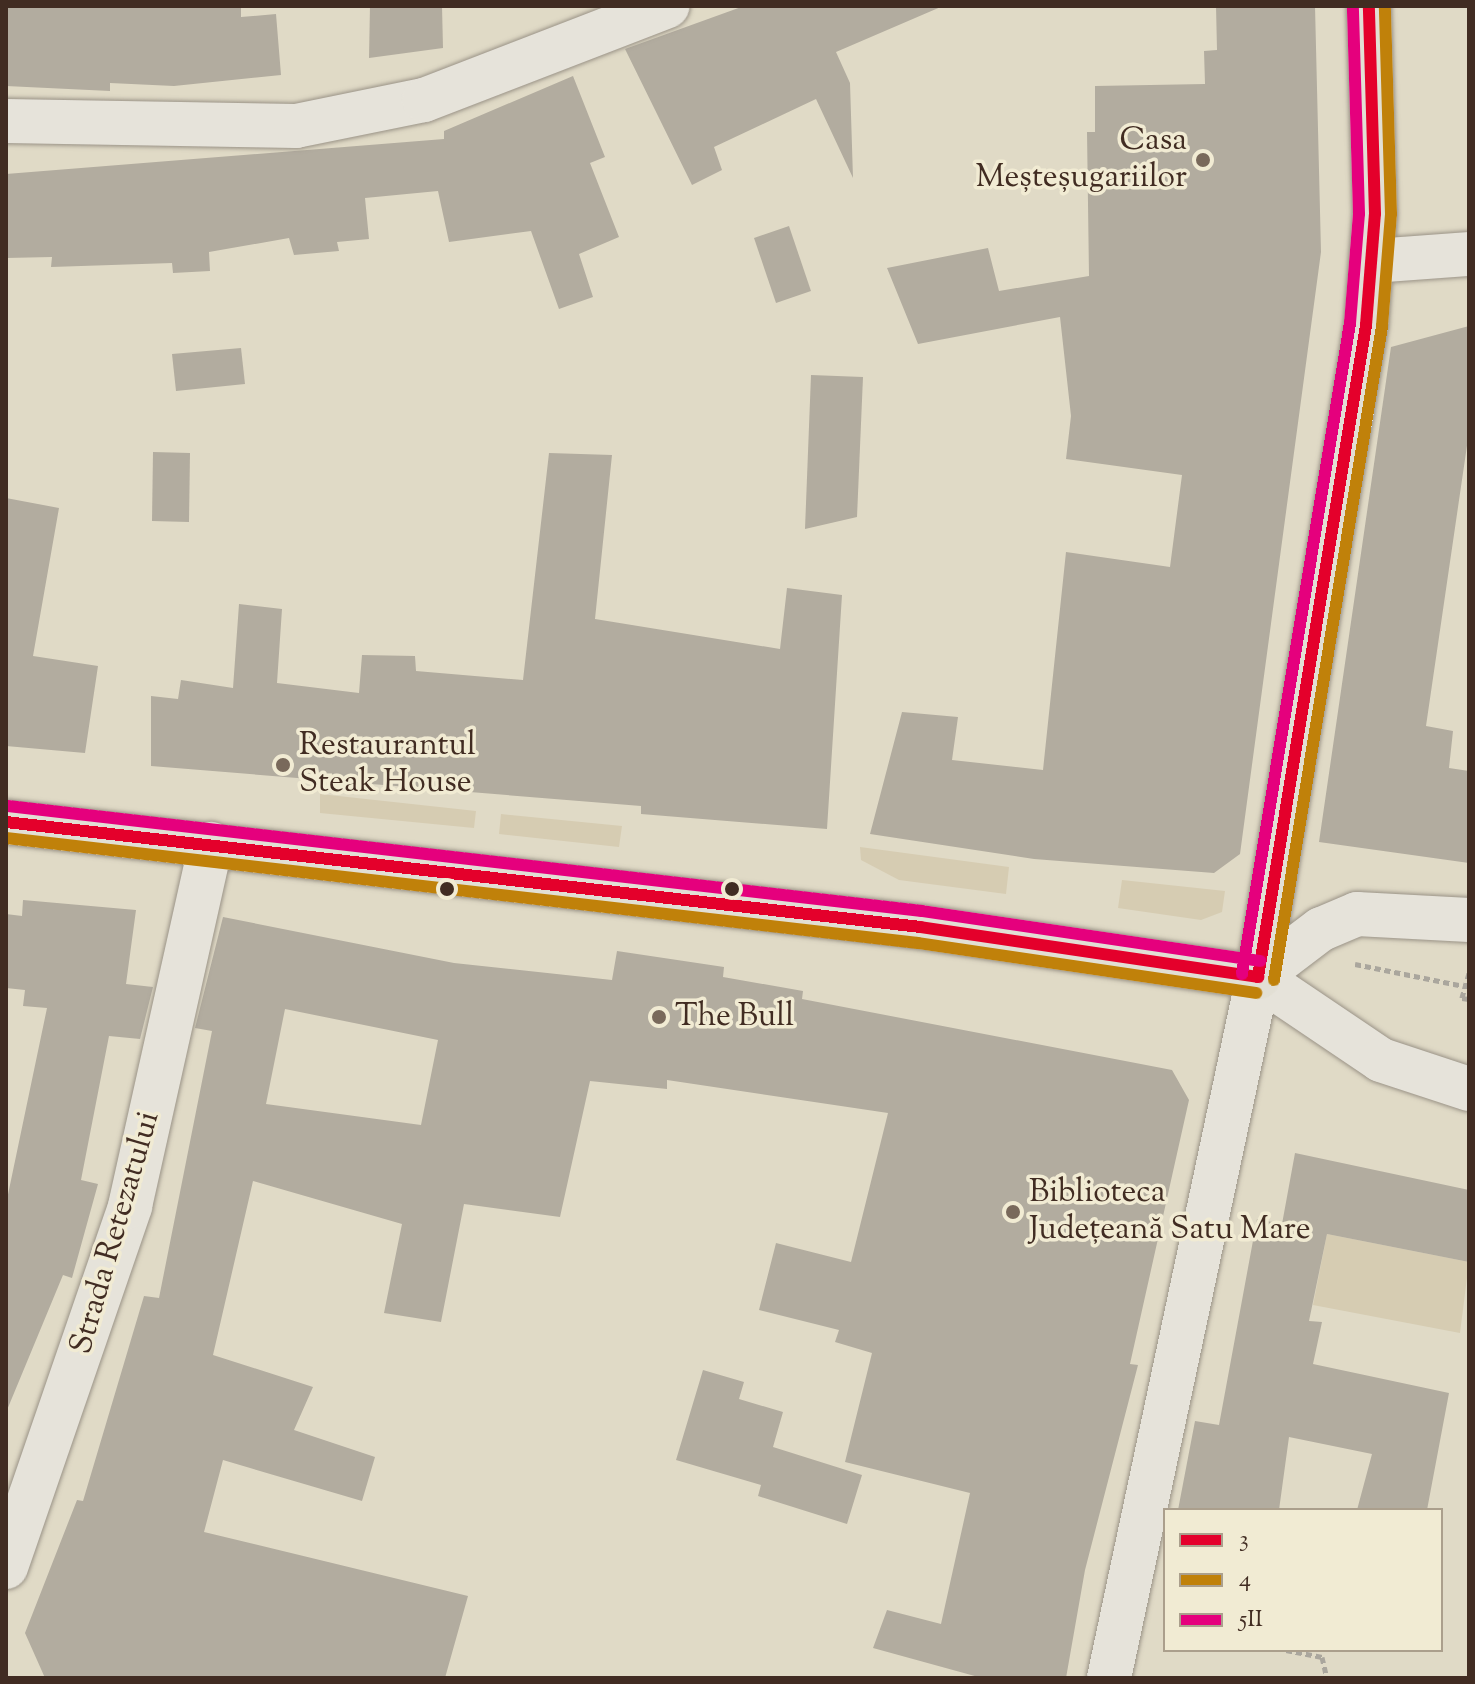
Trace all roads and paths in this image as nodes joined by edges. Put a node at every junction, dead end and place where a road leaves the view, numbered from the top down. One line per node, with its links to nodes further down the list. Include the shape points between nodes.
1 (667, 6): 3 (street, via 438,95 296,126)
2 (1369, 6): 5 (main road)
3 (6, 121)
4 (1469, 254): 5 (street)
5 (1373, 261): 11 (main road)
6 (6, 822): 7 (main road)
7 (211, 844): 11 (main road, via 920,927); 15 (street, Strada Retezatului, via 130,1206)
8 (1469, 920): 11 (street, via 1357,914 1321,929)
9 (1351, 963): 12 (path)
10 (1469, 973): 12 (path)
11 (1258, 977): 14 (street, via 1381,1060); 17 (street)
12 (1464, 986): 13 (path, via 1462,998)
13 (1469, 999)
14 (1469, 1089)
15 (6, 1567)
16 (1296, 1652): 18 (path, via 1322,1657)
17 (1109, 1678)
18 (1327, 1678)

